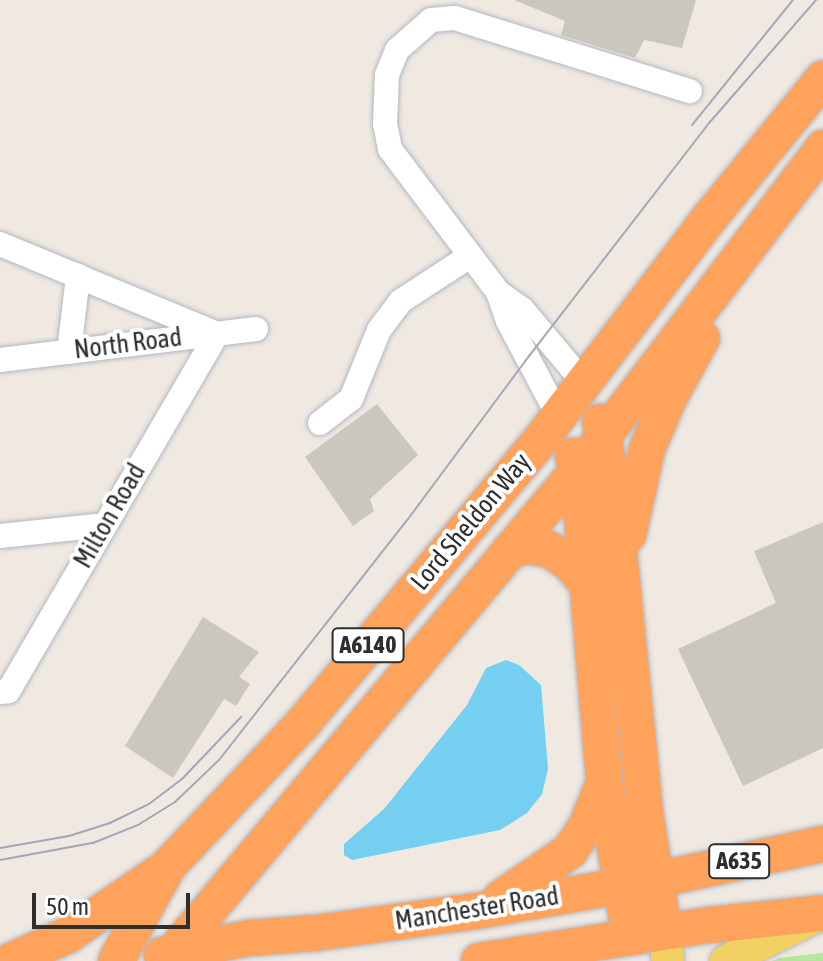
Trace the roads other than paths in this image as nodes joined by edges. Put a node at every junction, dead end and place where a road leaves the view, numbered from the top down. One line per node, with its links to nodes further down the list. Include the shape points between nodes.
1 (823, 79): 13 (highway, Lord Sheldon Way / A6140, via 712,215)
2 (690, 91): 6 (street, via 455,18 431,20 397,50 387,75 385,124 390,149)
3 (823, 148): 4 (highway, Lord Sheldon Way / A6140)
4 (757, 238): 13 (highway, Lord Sheldon Way / A6140); 20 (highway, via 669,398 647,449)
5 (0, 244): 7 (street)
6 (470, 256): 8 (street); 15 (street, via 401,301 379,330 351,399)
7 (78, 276): 10 (street); 11 (street)
8 (498, 292): 13 (street, via 522,309); 14 (street)
9 (256, 329): 10 (street, North Road)
10 (217, 334): 11 (street, North Road); 17 (street, Milton Road)
11 (69, 352): 12 (street, North Road)
12 (0, 360)
13 (595, 412): 14 (highway, Lord Sheldon Way / A6140); 16 (highway, Lord Sheldon Way / A6140); 20 (highway, via 612,481)
14 (559, 417): 16 (highway); 25 (highway, Lord Sheldon Way / A6140, via 304,722)
15 (320, 423)
16 (578, 470): 19 (highway, Lord Sheldon Way / A6140); 21 (highway)
17 (105, 525): 18 (street); 22 (street, Milton Road, via 8,691)
18 (0, 536)
19 (511, 549): 21 (highway, via 550,550); 30 (highway, Lord Sheldon Way / A6140)
20 (621, 565): 26 (highway)
21 (586, 582): 23 (highway)
22 (0, 692)
23 (604, 780): 26 (highway); 27 (highway, via 587,825 570,851)
24 (823, 844): 26 (highway, Manchester Road / A635)
25 (168, 866): 32 (highway, via 68,935); 33 (highway, Lord Sheldon Way / A6140)
26 (639, 883): 27 (highway, Manchester Road / A635); 29 (highway)
27 (482, 910): 30 (highway, Manchester Road / A635, via 249,938)
28 (823, 913): 29 (highway, Manchester Road / A635); 36 (main road)
29 (649, 948): 31 (highway, Manchester Road / A635)
30 (168, 957): 34 (highway, Manchester Road / A635)
31 (525, 958): 35 (highway, Manchester Road / A635)
32 (11, 961)
33 (116, 961)
34 (129, 961)
35 (479, 961)
36 (726, 961)

